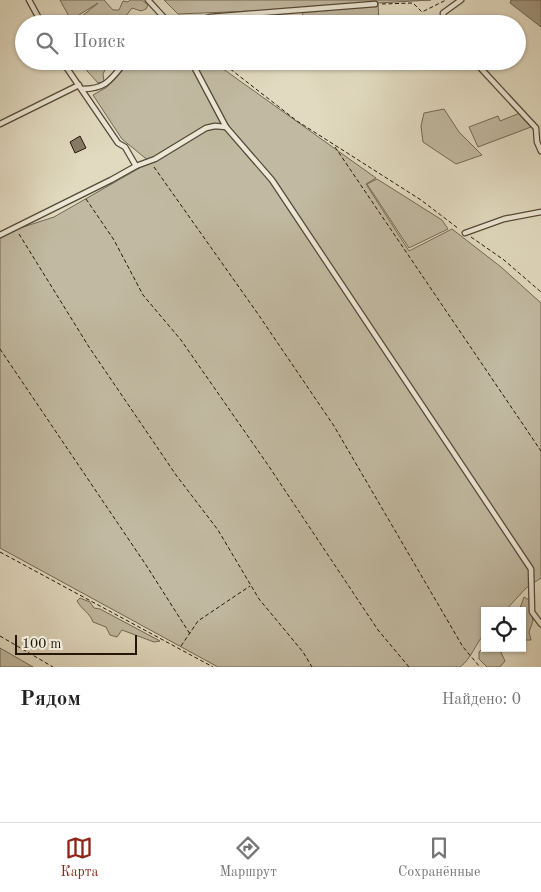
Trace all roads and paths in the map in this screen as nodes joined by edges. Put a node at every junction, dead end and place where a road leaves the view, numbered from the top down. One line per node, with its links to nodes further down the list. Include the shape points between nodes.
1 (29, 0): 6 (lane)
2 (148, 0): 7 (lane)
3 (446, 0): 5 (path, via 422,12 412,3)
4 (461, 0): 9 (lane)
5 (375, 4): 8 (lane)
6 (37, 15)
7 (162, 15)
8 (235, 15)
9 (443, 15)
10 (68, 70): 15 (lane)
11 (118, 70): 15 (lane, via 97,89)
12 (196, 70): 17 (lane)
13 (232, 70): 18 (path)
14 (482, 70): 19 (lane, via 536,128)
15 (80, 87): 16 (lane); 21 (lane)
16 (0, 124)
17 (226, 127): 20 (lane, via 206,128); 32 (lane, via 272,180 531,568 532,612)
18 (335, 147): 25 (path, via 405,189); 29 (path)
19 (541, 151)
20 (148, 161): 21 (lane); 40 (path, via 334,426 463,647)
21 (136, 166): 22 (lane)
22 (83, 194): 24 (lane); 39 (path, via 114,240 143,295 181,340 372,623)
23 (541, 212): 25 (lane, via 504,218)
24 (14, 227): 26 (lane); 31 (path, via 89,347 176,475 218,530)
25 (465, 234): 27 (path, via 504,260)
26 (0, 235)
27 (541, 292)
28 (0, 349): 33 (path)
29 (541, 451)
30 (0, 552): 35 (path)
31 (251, 586): 33 (path, via 198,621); 38 (path)
32 (541, 624)
33 (190, 634): 35 (path)
34 (0, 636): 36 (path)
35 (180, 648): 37 (path)
36 (53, 667)
37 (213, 667)
38 (312, 667)
39 (409, 667)
40 (480, 667)

